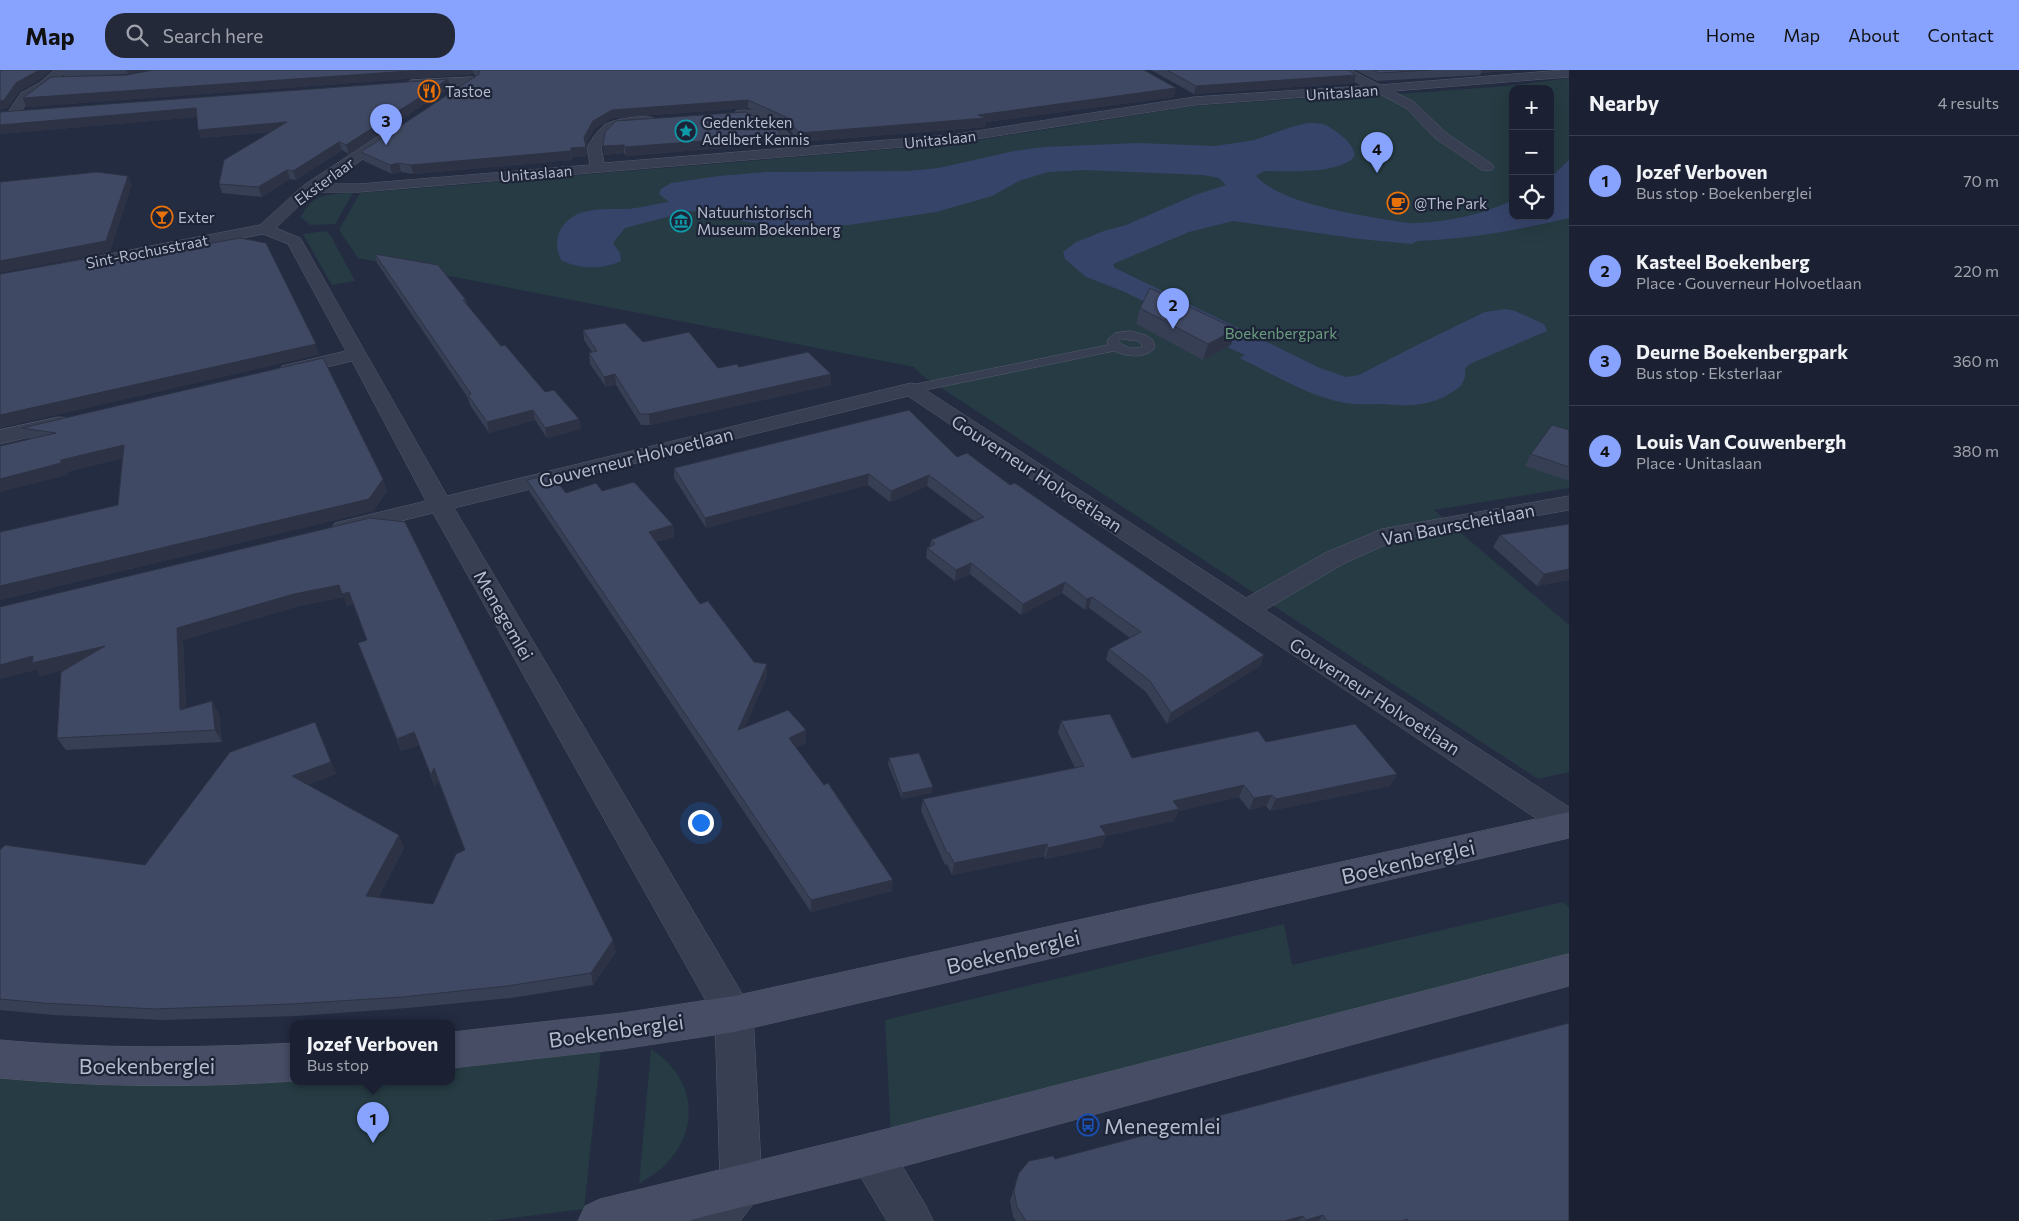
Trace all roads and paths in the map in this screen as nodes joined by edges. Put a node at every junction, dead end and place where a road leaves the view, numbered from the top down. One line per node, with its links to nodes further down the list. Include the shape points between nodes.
1 (1342, 70): 5 (street)
2 (1569, 73): 5 (street, Unitaslaan)
3 (65, 75): 10 (street, via 25,96)
4 (396, 85): 7 (street, via 477,77)
5 (1380, 89): 8 (street, Unitaslaan); 15 (street, via 1410,105 1440,135)
6 (1178, 92): 8 (street)
7 (450, 96)
8 (1194, 101): 14 (street, Unitaslaan, via 951,139)
9 (31, 113): 10 (street)
10 (6, 115)
11 (731, 115): 14 (street, via 748,114 780,130)
12 (668, 120): 16 (street, via 613,124 602,132 594,147)
13 (409, 122): 17 (street, Eksterlaar)
14 (797, 152): 16 (street, Unitaslaan)
15 (1487, 167)
16 (598, 168): 17 (street, Unitaslaan, via 359,188)
17 (308, 188): 18 (street, Eksterlaar)
18 (265, 228): 19 (street, Sint-Rochusstraat); 21 (street, Menegemlei, via 294,242)
19 (0, 280)
20 (1115, 347): 23 (lane)
21 (358, 354): 22 (street); 27 (street, Menegemlei)
22 (270, 374)
23 (912, 389): 27 (street, Gouverneur Holvoetlaan); 29 (street, Gouverneur Holvoetlaan)
24 (77, 419): 25 (street)
25 (0, 437)
26 (1569, 503): 29 (street, Van Baurscheitlaan, via 1384,536 1341,554)
27 (440, 505): 28 (street, Gouverneur Holvoetlaan); 32 (street, Menegemlei)
28 (317, 534)
29 (1245, 610): 30 (street, Gouverneur Holvoetlaan)
30 (1569, 824): 32 (street, Boekenberglei)
31 (1569, 970): 36 (street)
32 (734, 1014): 33 (street, Boekenberglei, via 622,1031); 37 (street)
33 (455, 1050)
34 (0, 1059): 35 (street, Boekenberglei, via 56,1066)
35 (290, 1062)
36 (871, 1154): 37 (street); 40 (street)
37 (741, 1185): 38 (street); 39 (street)
38 (600, 1221)
39 (713, 1221)
40 (911, 1221)

